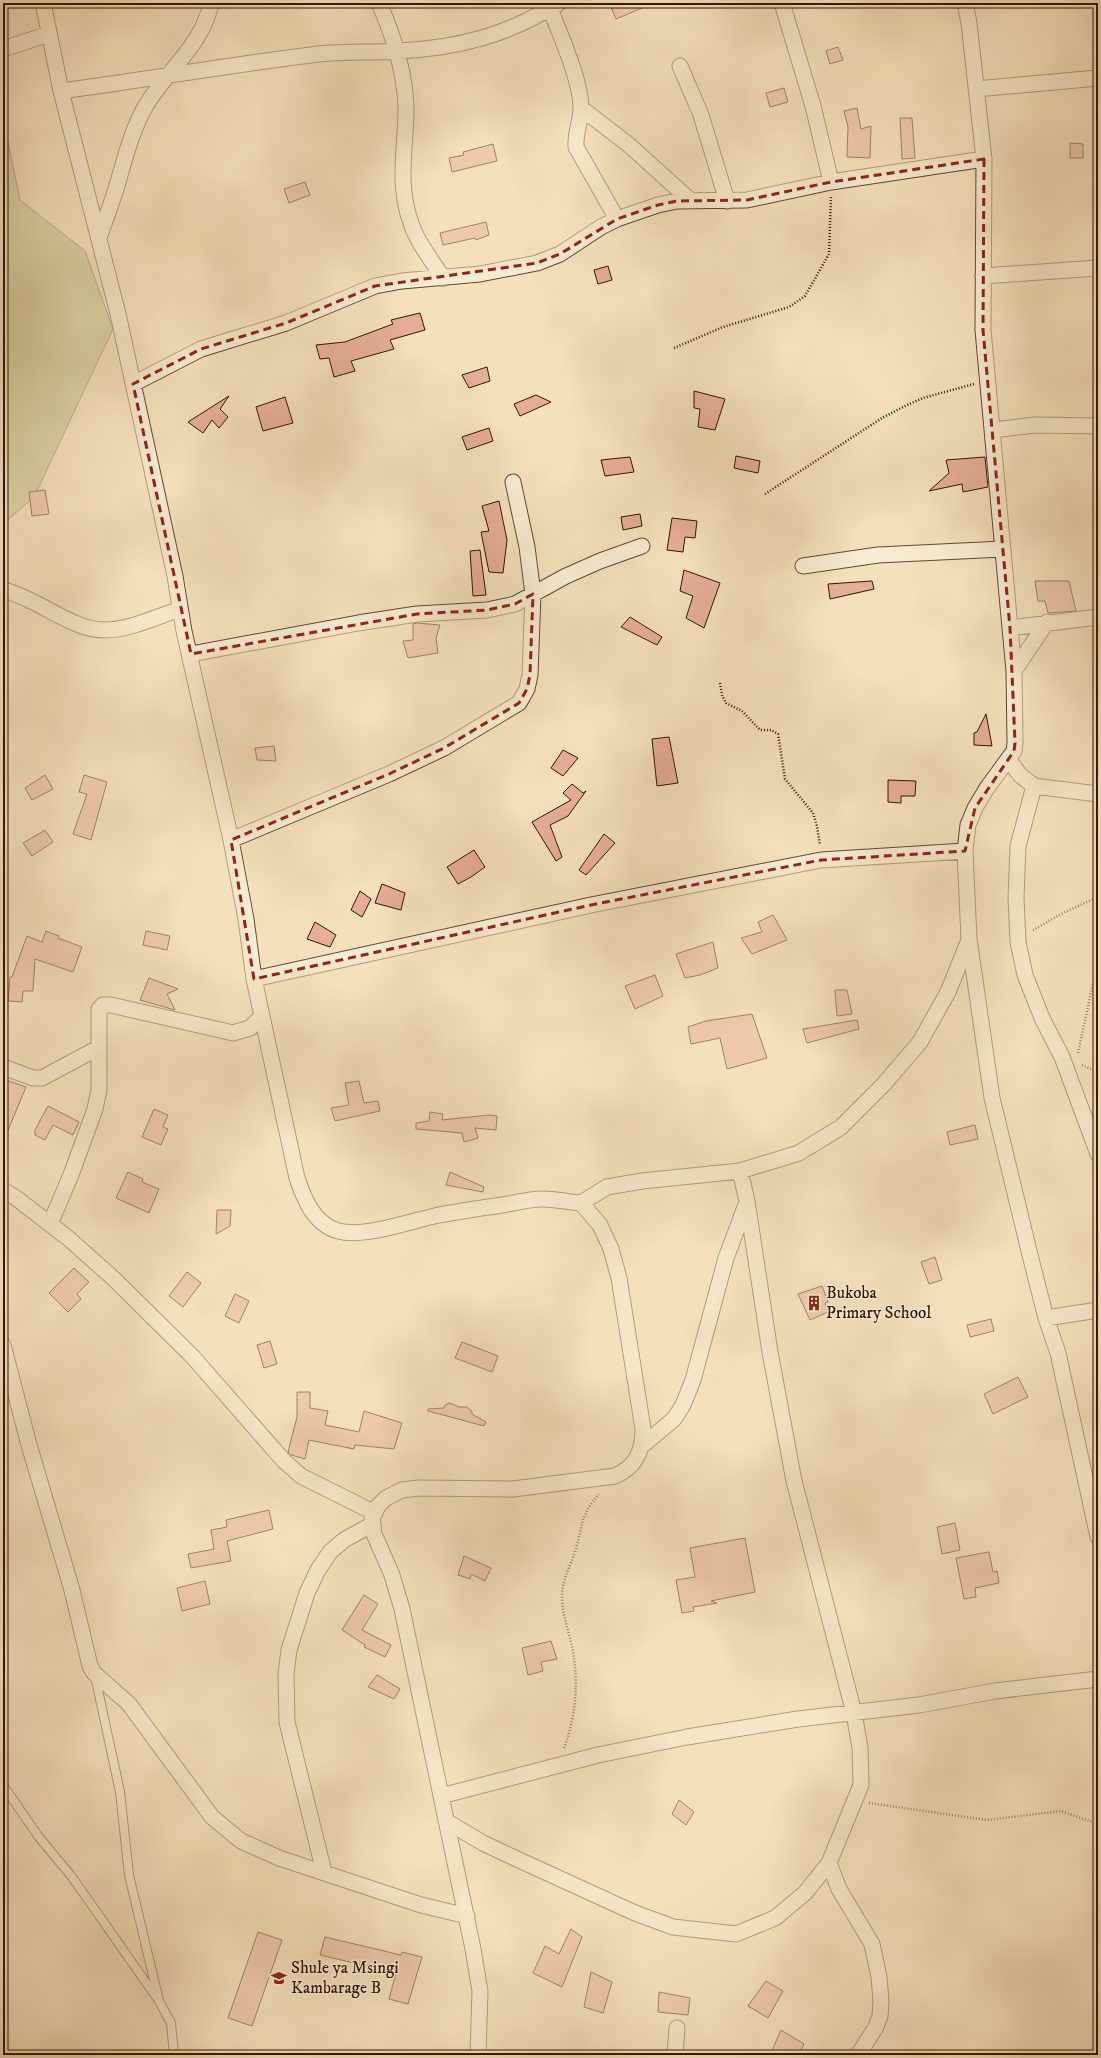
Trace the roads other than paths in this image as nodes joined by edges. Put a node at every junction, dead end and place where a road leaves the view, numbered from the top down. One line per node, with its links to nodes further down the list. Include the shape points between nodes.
1 (43, 3): 7 (street)
2 (211, 3): 11 (street, via 204,27 198,37)
3 (379, 3): 9 (street)
4 (782, 3): 17 (street, via 813,106)
5 (965, 3): 13 (street)
6 (554, 6): 9 (street, via 511,28 482,39 447,47); 15 (street, via 580,93)
7 (48, 34): 8 (street); 14 (street)
8 (3, 48)
9 (398, 52): 11 (street, via 313,54); 24 (street, via 405,85 402,170 405,200 417,238)
10 (680, 66): 19 (street, via 701,115)
11 (164, 77): 14 (street); 21 (street, via 145,107 132,135)
12 (1098, 78): 13 (street)
13 (976, 89): 16 (street)
14 (60, 91): 21 (street)
15 (581, 108): 18 (street, via 629,145); 20 (street, via 575,136 576,147)
16 (984, 159): 17 (street); 23 (street)
17 (831, 182): 19 (street, via 761,198)
18 (691, 201): 19 (street); 20 (street, via 668,202)
19 (728, 201)
20 (617, 218): 24 (street, via 560,254 537,263)
21 (99, 238): 25 (street)
22 (1098, 268): 23 (street)
23 (983, 276): 27 (street, via 983,330)
24 (443, 278): 25 (street, via 375,286 286,323 201,349)
25 (133, 384): 34 (street)
26 (1098, 426): 27 (street, via 1035,425)
27 (993, 430): 30 (street)
28 (513, 482): 33 (street, via 527,547)
29 (642, 546): 33 (street, via 600,561)
30 (1003, 549): 31 (street, via 878,555); 37 (street)
31 (803, 566)
32 (3, 589): 34 (street, via 67,619 103,630 140,623)
33 (533, 594): 38 (street, via 516,604 487,610 417,614 358,622); 43 (street, via 530,675 519,703 444,748 390,774)
34 (180, 609): 38 (street)
35 (1098, 617): 36 (street)
36 (1047, 622): 37 (street); 39 (street)
37 (1010, 628): 39 (street)
38 (191, 654): 43 (street)
39 (1014, 671): 40 (street, via 1015,743)
40 (1009, 760): 41 (street, via 1020,775); 44 (street, via 975,808 968,825)
41 (1034, 786): 42 (street); 50 (street, via 1018,846 1018,942 1025,975 1042,1018 1062,1057)
42 (1098, 794)
43 (231, 840): 46 (street)
44 (965, 851): 45 (street); 46 (street, via 821,860 583,906)
45 (969, 939): 51 (street, via 948,992 920,1042 884,1084 841,1127 799,1153); 57 (street, via 992,1098)
46 (254, 979): 47 (street)
47 (262, 1016): 48 (street, via 250,1028 234,1033 103,1005 99,1009); 54 (street, via 296,1178 310,1209 322,1222 337,1231 374,1232 442,1215 541,1199)
48 (98, 1048): 49 (street, via 42,1078 33,1078); 55 (street, via 99,1090 95,1109)
49 (3, 1067)
50 (1098, 1154)
51 (740, 1171): 53 (street); 54 (street, via 607,1187)
52 (3, 1190): 55 (street)
53 (747, 1201): 59 (street, via 726,1258 693,1380 683,1405 674,1419); 64 (street, via 770,1352 794,1481)
54 (581, 1203): 59 (street, via 600,1225 611,1249 619,1278 643,1429)
55 (50, 1224): 60 (street, via 113,1278 192,1356 284,1461 308,1480)
56 (1098, 1310): 57 (street)
57 (1046, 1318): 61 (street, via 1058,1353)
58 (3, 1345): 62 (street)
59 (643, 1445): 60 (street, via 635,1462 626,1472 615,1476 513,1489 402,1490 386,1498)
60 (374, 1518): 66 (street, via 374,1534 392,1575 402,1609); 69 (street, via 330,1552 318,1570 307,1593 288,1656 287,1722)
61 (1098, 1537)
62 (94, 1673): 69 (street, via 129,1704 212,1817 241,1841 279,1858); 71 (lane, via 120,1792 129,1875)
63 (1098, 1679): 64 (street, via 995,1691 919,1705)
64 (854, 1713): 66 (street, via 798,1719 687,1737 598,1755); 68 (street, via 860,1748 861,1785)
65 (3, 1786): 71 (lane, via 38,1836 72,1877)
66 (441, 1796): 67 (street)
67 (446, 1821): 68 (street, via 483,1843 635,1913 672,1927 708,1932 736,1934 775,1918 805,1893); 70 (street)
68 (829, 1863): 76 (street, via 839,1889 872,1944 879,1977 880,2016)
69 (324, 1872): 70 (street, via 421,1906)
70 (467, 1916): 74 (street, via 480,1991)
71 (159, 2000): 73 (lane, via 171,2023)
72 (677, 2028): 75 (street)
73 (174, 2055)
74 (478, 2055)
75 (675, 2055)
76 (858, 2055)

